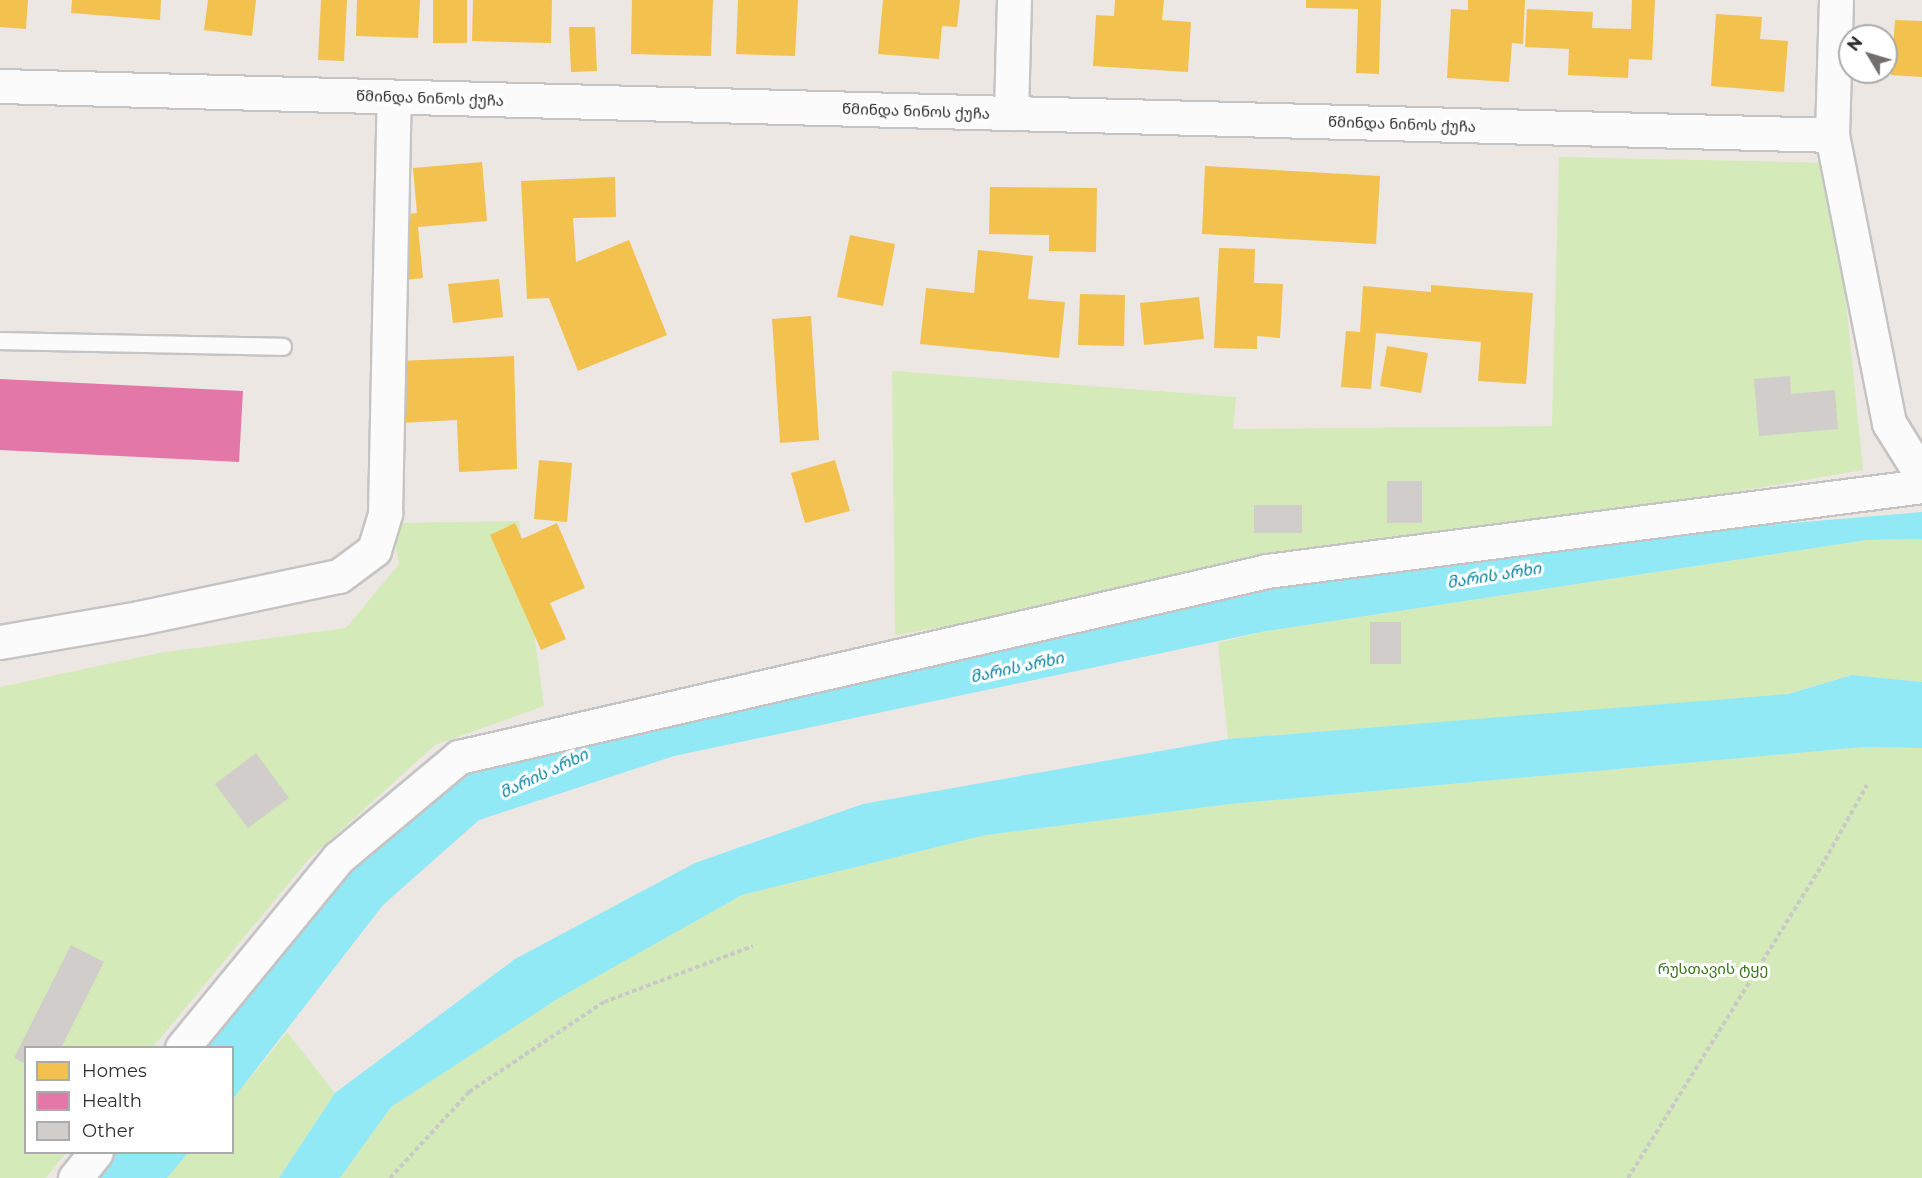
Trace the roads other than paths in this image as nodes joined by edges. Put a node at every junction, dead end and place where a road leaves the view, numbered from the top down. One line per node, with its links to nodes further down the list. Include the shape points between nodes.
1 (1014, 0): 5 (street)
2 (1836, 0): 6 (street)
3 (0, 86): 4 (street, წმინდა ნინოს ქუჩა)
4 (394, 97): 5 (street, წმინდა ნინოს ქუჩა); 11 (street, via 385,513 374,550 339,576 139,618)
5 (1011, 113): 6 (street, წმინდა ნინოს ქუჩა)
6 (1832, 135): 9 (street, via 1889,423)
7 (0, 340): 8 (lane)
8 (284, 347)
9 (1922, 476)
10 (1922, 486): 12 (street, via 1267,571 459,757 338,858)
11 (0, 642)
12 (183, 1046)
13 (94, 1154): 14 (street)
14 (75, 1178)

